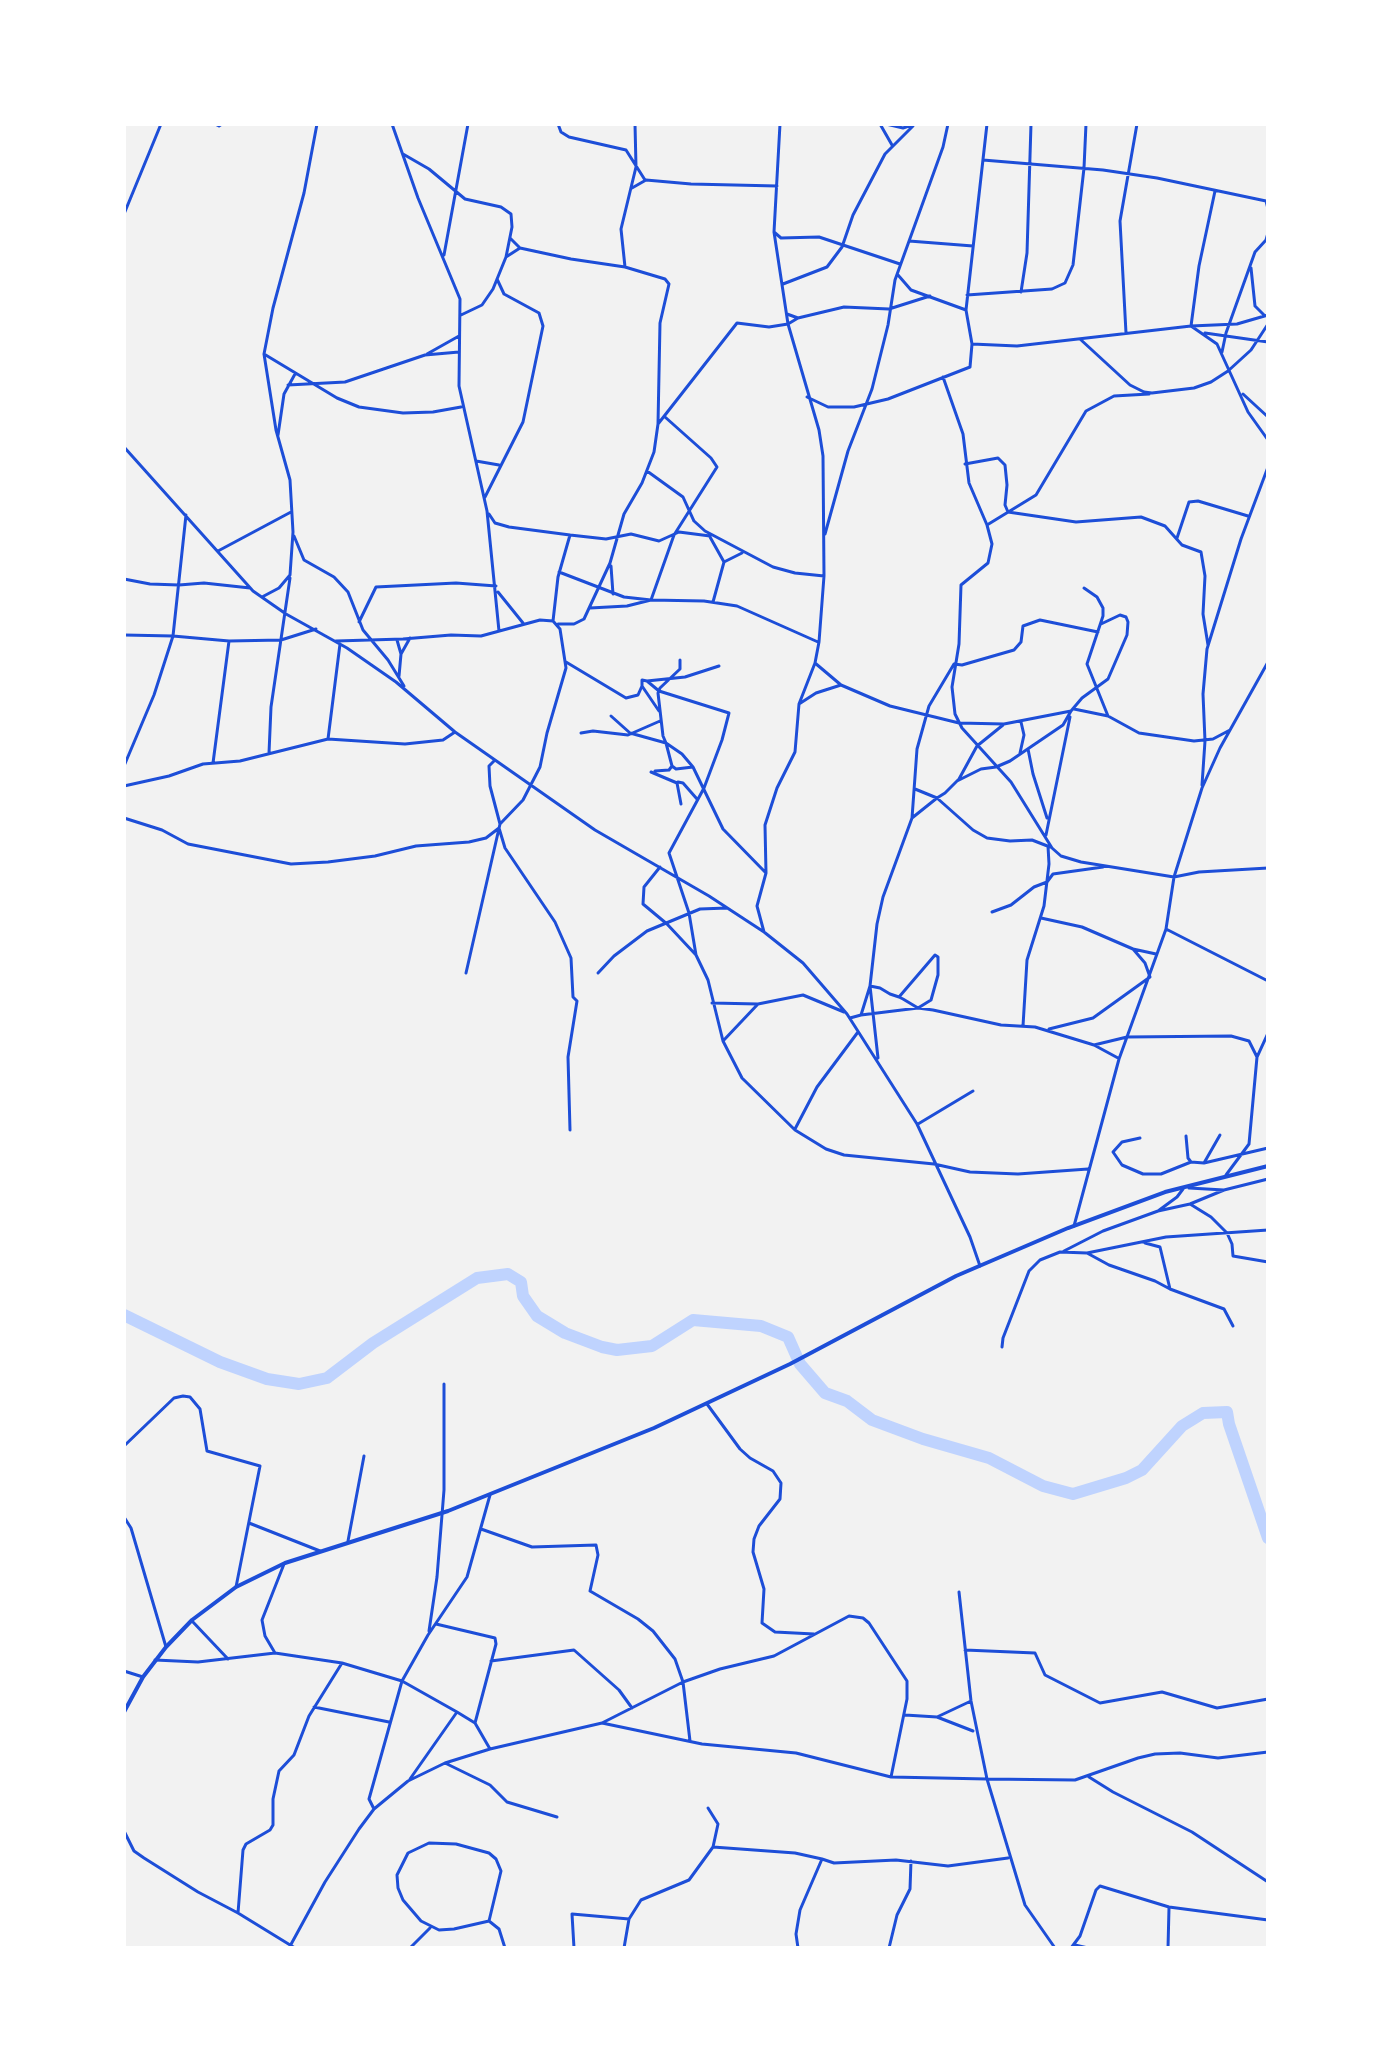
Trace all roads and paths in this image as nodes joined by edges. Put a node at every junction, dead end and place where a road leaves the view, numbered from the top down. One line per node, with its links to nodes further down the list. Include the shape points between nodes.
1 (161, 124): 35 (street)
2 (215, 124): 3 (street)
3 (222, 124)
4 (317, 124): 76 (street)
5 (392, 124): 19 (street)
6 (468, 124): 28 (street)
7 (558, 124): 22 (street, via 569,137 623,148)
8 (635, 124): 22 (street)
9 (780, 124): 26 (street)
10 (880, 124): 18 (street)
11 (886, 124): 17 (street)
12 (948, 124): 39 (street)
13 (987, 124): 20 (street)
14 (1031, 124): 21 (street)
15 (1086, 124): 23 (street)
16 (1137, 124): 24 (street)
17 (914, 125): 18 (street)
18 (893, 146): 41 (street, via 853,215)
19 (403, 154): 28 (street); 44 (street)
20 (983, 160): 21 (street); 40 (street)
21 (1030, 164): 23 (street); 51 (street)
22 (636, 167): 25 (street); 27 (street)
23 (1084, 168): 24 (street); 51 (street, via 1070,274 1060,287)
24 (1128, 173): 29 (street); 67 (street, via 1120,221)
25 (646, 180): 26 (street); 27 (street)
26 (777, 186): 36 (street)
27 (632, 188): 47 (street, via 621,229)
28 (455, 191): 31 (street); 33 (street)
29 (1215, 191): 32 (street); 65 (street)
30 (1268, 194): 32 (street)
31 (465, 199): 33 (street); 38 (street, via 506,209 513,220)
32 (1266, 201): 34 (street)
33 (452, 205): 44 (street)
34 (1268, 209)
35 (124, 214)
36 (774, 232): 41 (street, via 781,238 819,237); 50 (street)
37 (1268, 233): 46 (street)
38 (510, 238): 42 (street); 43 (street)
39 (908, 241): 40 (street); 45 (street)
40 (973, 246): 54 (street)
41 (842, 247): 45 (street); 50 (street, via 822,271)
42 (520, 248): 43 (street); 47 (street)
43 (506, 257): 49 (street)
44 (443, 259): 59 (street, via 459,294)
45 (900, 264): 48 (street)
46 (1251, 265): 60 (street, via 1255,306); 63 (street)
47 (625, 267): 90 (street, via 668,281 660,323)
48 (897, 274): 55 (street, via 906,287); 56 (street)
49 (497, 279): 52 (street); 53 (street)
50 (783, 284): 58 (street)
51 (1021, 292): 54 (street)
52 (504, 294): 53 (street); 96 (street, via 539,313 543,326 523,422)
53 (490, 295): 59 (street)
54 (967, 295): 57 (street)
55 (930, 296): 56 (street); 57 (street)
56 (889, 309): 61 (street, via 844,307); 86 (street)
57 (966, 310): 73 (street)
58 (787, 314): 61 (street); 62 (street)
59 (460, 315): 68 (street)
60 (1266, 316): 63 (street)
61 (798, 318): 62 (street)
62 (788, 324): 85 (street); 88 (street, via 737,323)
63 (1229, 324): 65 (street); 69 (street)
64 (1268, 324): 71 (street)
65 (1191, 326): 66 (street); 67 (street)
66 (1203, 332): 69 (street); 75 (street)
67 (1126, 333): 70 (street)
68 (459, 336): 74 (street); 77 (street)
69 (1225, 337): 71 (street); 75 (street)
70 (1080, 339): 73 (street, via 1017,346); 84 (street, via 1130,385)
71 (1258, 339): 72 (street); 78 (street)
72 (1268, 342)
73 (972, 344): 80 (street, via 970,367)
74 (459, 352): 77 (street); 87 (street)
75 (1222, 352): 78 (street)
76 (264, 354): 79 (street); 91 (street)
77 (425, 355): 81 (street, via 345,382)
78 (1228, 371): 83 (street); 84 (street, via 1194,388)
79 (295, 374): 81 (street); 82 (street)
80 (943, 377): 86 (street); 95 (street, via 963,434)
81 (311, 383): 82 (street); 87 (street, via 347,403 376,411)
82 (288, 385): 91 (street)
83 (1240, 392): 89 (street); 92 (street)
84 (1152, 393): 103 (street, via 1114,396 1086,411 1036,495)
85 (807, 397): 86 (street, via 828,407); 113 (street, via 823,456)
86 (867, 404): 113 (street)
87 (463, 407): 94 (street)
88 (665, 417): 90 (street); 100 (street, via 717,465)
89 (1268, 417)
90 (658, 424): 98 (street)
91 (278, 437): 102 (street, via 290,480)
92 (1268, 440)
93 (124, 447): 104 (street)
94 (476, 461): 96 (street); 99 (street)
95 (965, 464): 103 (street, via 998,458 1005,465); 106 (street)
96 (500, 465): 99 (street)
97 (1268, 467): 105 (street)
98 (647, 471): 100 (street, via 683,497); 111 (street)
99 (484, 501): 101 (street)
100 (690, 509): 107 (street); 110 (street)
101 (487, 511): 109 (street, via 499,524); 125 (street)
102 (291, 512): 108 (street); 115 (street)
103 (1008, 512): 106 (street); 114 (street, via 1076,522 1141,517 1165,526)
104 (186, 514): 115 (street); 123 (street)
105 (1249, 516): 114 (street, via 1189,502); 151 (street)
106 (987, 525): 157 (street, via 990,558 961,585)
107 (705, 531): 112 (street); 116 (street)
108 (293, 532): 120 (street); 134 (street, via 304,560 348,592)
109 (570, 535): 111 (street); 119 (street)
110 (674, 535): 111 (street, via 659,541); 112 (street, via 686,531); 130 (street)
111 (618, 536): 118 (street)
112 (710, 536): 117 (street)
113 (824, 538): 121 (street)
114 (1177, 538): 151 (street, via 1202,556)
115 (218, 551): 124 (street)
116 (743, 552): 117 (street); 121 (street, via 783,571)
117 (724, 562): 131 (street)
118 (610, 563): 126 (street); 128 (street)
119 (559, 572): 126 (street); 136 (street)
120 (290, 575): 129 (street); 133 (street)
121 (824, 576): 149 (street)
122 (124, 579): 123 (street)
123 (179, 585): 124 (street); 142 (street)
124 (250, 588): 129 (street)
125 (496, 588): 134 (street, via 456,583 376,587); 135 (street); 139 (street)
126 (599, 588): 128 (street); 132 (street)
127 (1084, 588): 137 (street, via 1103,608)
128 (613, 594): 130 (street)
129 (262, 597): 133 (street)
130 (651, 600): 131 (street); 132 (street)
131 (713, 602): 149 (street, via 748,610)
132 (590, 608): 136 (street, via 580,623)
133 (286, 614): 138 (street); 144 (street)
134 (359, 622): 148 (street)
135 (523, 623): 136 (street); 139 (street)
136 (555, 623): 154 (street)
137 (1101, 624): 140 (street); 165 (street, via 1120,615 1129,628 1112,674)
138 (316, 629): 144 (street); 147 (street)
139 (499, 631): 143 (street)
140 (1098, 632): 157 (street, via 1040,620 1023,626 1014,650); 165 (street, via 1087,664)
141 (124, 635): 142 (street)
142 (173, 636): 146 (street); 190 (street)
143 (410, 638): 145 (street); 152 (street)
144 (281, 640): 146 (street); 186 (street)
145 (397, 640): 148 (street); 152 (street)
146 (229, 641): 189 (street)
147 (334, 641): 148 (street); 150 (street)
148 (372, 641): 159 (street)
149 (819, 642): 156 (street)
150 (340, 644): 164 (street); 181 (street)
151 (1208, 645): 182 (street)
152 (401, 654): 159 (street)
153 (680, 660): 160 (street, via 680,669)
154 (566, 662): 163 (street, via 626,698 638,695); 196 (street)
155 (1268, 662): 177 (street)
156 (815, 663): 162 (street); 167 (street)
157 (954, 664): 170 (street); 175 (street, via 952,702)
158 (719, 666): 160 (street)
159 (399, 677): 164 (street)
160 (671, 678): 161 (street); 166 (street)
161 (647, 681): 163 (street, via 642,680); 166 (street)
162 (841, 685): 167 (street); 170 (street)
163 (642, 686): 169 (street)
164 (405, 688): 178 (street)
165 (1095, 688): 168 (street); 172 (street)
166 (659, 691): 169 (street); 198 (street, via 729,713)
167 (799, 704): 213 (street, via 795,752 765,825)
168 (1072, 710): 172 (street); 174 (street); 185 (street, via 1063,725); 206 (street)
169 (659, 711): 173 (street)
170 (926, 714): 175 (street); 200 (street)
171 (611, 716): 180 (street)
172 (1108, 716): 182 (street, via 1139,733)
173 (660, 721): 180 (street); 183 (street)
174 (1021, 722): 176 (street); 187 (street)
175 (959, 723): 176 (street); 184 (street)
176 (1004, 724): 184 (street)
177 (1230, 730): 182 (street); 199 (street)
178 (455, 732): 181 (street, via 443,740 413,744); 188 (street)
179 (581, 733): 180 (street)
180 (630, 733): 183 (street)
181 (328, 739): 186 (street)
182 (1205, 741): 199 (street)
183 (666, 743): 191 (street); 192 (street)
184 (977, 746): 193 (street); 195 (street)
185 (1028, 749): 187 (street); 206 (street)
186 (269, 753): 189 (street)
187 (1019, 754): 193 (street)
188 (494, 761): 196 (street); 207 (street, via 489,766 491,796)
189 (213, 763): 197 (street)
190 (124, 766)
191 (672, 766): 192 (street); 194 (street, via 651,772)
192 (693, 767): 198 (street)
193 (996, 767): 195 (street); 208 (street)
194 (675, 781): 202 (street); 203 (street)
195 (957, 781): 201 (street)
196 (532, 785): 207 (street); 211 (street)
197 (124, 786)
198 (704, 788): 202 (street); 213 (street, via 723,829)
199 (1202, 788): 215 (street)
200 (915, 789): 201 (street); 205 (street)
201 (937, 798): 205 (street); 209 (street, via 987,838 1032,840)
202 (697, 799): 214 (street, via 670,848)
203 (681, 804)
204 (124, 818): 207 (street, via 188,844 291,864 469,842 486,838)
205 (912, 818): 231 (street, via 879,911)
206 (1048, 824): 208 (street)
207 (499, 826): 227 (street); 251 (street, via 513,862 555,922 571,958 577,1001 568,1057)
208 (1046, 835): 209 (street)
209 (1050, 847): 210 (street, via 1069,859); 216 (street)
210 (1107, 866): 215 (street); 216 (street, via 1053,874)
211 (660, 867): 214 (street); 221 (street, via 644,887 643,904)
212 (1268, 868): 215 (street)
213 (766, 873): 223 (street, via 757,906)
214 (678, 877): 217 (street); 219 (street)
215 (1174, 877): 222 (street)
216 (1047, 882): 218 (street); 220 (street)
217 (727, 908): 219 (street); 223 (street)
218 (992, 912)
219 (689, 913): 221 (street); 226 (street)
220 (1041, 918): 224 (street, via 1082,927); 239 (street, via 1027,960)
221 (667, 924): 226 (street); 228 (street, via 647,931)
222 (1166, 929): 225 (street); 230 (street)
223 (764, 932): 238 (street, via 803,963)
224 (1133, 949): 225 (street); 229 (street)
225 (1158, 954): 229 (street)
226 (696, 955): 233 (street)
227 (466, 973)
228 (598, 973)
229 (1150, 977): 240 (street, via 1093,1018); 243 (street)
230 (1268, 981)
231 (870, 986): 232 (street); 236 (street); 237 (street)
232 (899, 997): 235 (street); 235 (street, via 935,955 938,975 931,1000)
233 (712, 1003): 234 (street); 244 (street)
234 (758, 1004): 238 (street, via 803,995); 244 (street)
235 (918, 1008): 236 (street); 239 (street)
236 (874, 1014): 237 (street); 248 (street)
237 (861, 1015): 238 (street)
238 (848, 1016): 241 (street)
239 (1023, 1026): 240 (street)
240 (1046, 1030): 245 (street)
241 (858, 1032): 248 (street); 252 (street, via 821,1080)
242 (1268, 1033): 246 (street)
243 (1127, 1037): 245 (street); 246 (street, via 1231,1036 1249,1041); 247 (street)
244 (723, 1041): 252 (street, via 747,1085)
245 (1094, 1045): 247 (street)
246 (1257, 1057): 257 (street)
247 (1119, 1059): 262 (street)
248 (878, 1062): 250 (street)
249 (973, 1091): 250 (street)
250 (917, 1124): 260 (street)
251 (570, 1130)
252 (795, 1130): 260 (street, via 844,1155)
253 (1220, 1135): 259 (street)
254 (1186, 1136): 258 (street)
255 (1140, 1138): 258 (street, via 1122,1142 1113,1152 1122,1165 1143,1174 1161,1174)
256 (1268, 1148): 257 (street)
257 (1246, 1152): 259 (street); 263 (street)
258 (1191, 1162): 259 (street)
259 (1204, 1163)
260 (934, 1164): 262 (street, via 988,1174); 276 (street)
261 (1268, 1166): 263 (street)
262 (1088, 1169): 269 (street)
263 (1226, 1175): 265 (street)
264 (1268, 1179): 266 (street)
265 (1184, 1187): 266 (street); 268 (street); 269 (street)
266 (1224, 1190): 267 (street)
267 (1190, 1204): 268 (street); 271 (street)
268 (1158, 1211): 273 (street)
269 (1074, 1226): 276 (street)
270 (1268, 1230): 271 (street)
271 (1227, 1233): 272 (street); 275 (street, via 1233,1256)
272 (1141, 1242): 274 (street); 277 (street, via 1160,1247)
273 (1060, 1252): 274 (street); 279 (street, via 1029,1271)
274 (1087, 1253): 277 (street)
275 (1268, 1262)
276 (980, 1266): 281 (street)
277 (1170, 1289): 278 (street, via 1224,1309)
278 (1233, 1326)
279 (1002, 1347)
280 (444, 1384): 285 (street)
281 (707, 1404): 284 (street); 296 (street, via 740,1449 773,1471 781,1483 780,1499 754,1539 764,1589 762,1623 775,1632)
282 (124, 1446): 287 (street, via 174,1398 190,1397 200,1409 207,1451 260,1466)
283 (364, 1456): 289 (street)
284 (490, 1495): 285 (street); 288 (street)
285 (442, 1513): 289 (street); 297 (street)
286 (124, 1517): 298 (street)
287 (249, 1523): 290 (street); 292 (street)
288 (481, 1529): 295 (street, via 467,1577); 308 (street, via 532,1547 596,1545 590,1591 653,1631 675,1659)
289 (348, 1541): 290 (street)
290 (320, 1551): 291 (street)
291 (285, 1563): 292 (street); 300 (street, via 262,1620)
292 (236, 1587): 294 (street)
293 (959, 1592): 299 (street)
294 (192, 1620): 298 (street); 301 (street)
295 (436, 1624): 297 (street); 303 (street, via 492,1635 496,1644)
296 (814, 1634): 308 (street, via 774,1656); 315 (street, via 849,1616 869,1623 907,1681)
297 (428, 1635): 307 (street)
298 (166, 1647): 302 (street)
299 (964, 1650): 309 (street, via 1035,1653 1045,1675 1100,1703 1162,1692 1217,1708); 310 (street)
300 (275, 1653): 301 (street); 304 (street)
301 (228, 1659): 302 (street)
302 (155, 1660): 306 (street)
303 (491, 1661): 312 (street, via 574,1650); 318 (street)
304 (342, 1663): 307 (street); 311 (street)
305 (124, 1671): 306 (street)
306 (143, 1677): 313 (street)
307 (402, 1681): 314 (street); 317 (street)
308 (683, 1682): 312 (street); 321 (street)
309 (1268, 1699)
310 (971, 1701): 316 (street); 320 (street)
311 (314, 1707): 317 (street); 339 (street, via 294,1755 279,1771 273,1825 243,1850)
312 (632, 1708): 319 (street)
313 (124, 1712)
314 (457, 1712): 318 (street); 328 (street)
315 (904, 1715): 316 (street); 325 (street)
316 (937, 1717): 320 (street)
317 (389, 1722): 330 (street, via 369,1799)
318 (475, 1723): 322 (street)
319 (602, 1723): 321 (street); 322 (street)
320 (975, 1731): 327 (street)
321 (690, 1741): 325 (street, via 796,1753)
322 (490, 1749): 324 (street)
323 (1268, 1752): 326 (street, via 1218,1758 1155,1754)
324 (445, 1763): 328 (street); 331 (street, via 490,1785 507,1802)
325 (891, 1777): 327 (street)
326 (1089, 1777): 327 (street); 337 (street, via 1192,1832)
327 (987, 1779): 334 (street)
328 (408, 1781): 330 (street)
329 (708, 1808): 333 (street, via 718,1824)
330 (374, 1809): 345 (street, via 325,1882)
331 (557, 1817)
332 (124, 1831): 339 (street, via 134,1851)
333 (713, 1847): 335 (street); 340 (street, via 689,1880 641,1900)
334 (1010, 1857): 336 (street, via 948,1866); 354 (street, via 1025,1905)
335 (822, 1859): 336 (street); 350 (street, via 797,1921)
336 (911, 1861): 351 (street, via 910,1889)
337 (1268, 1882)
338 (1169, 1907): 341 (street); 344 (street, via 1100,1886); 356 (street)
339 (238, 1913): 345 (street)
340 (629, 1919): 348 (street, via 572,1914); 349 (street)
341 (1268, 1920)
342 (489, 1921): 343 (street); 343 (street, via 501,1871 496,1859 456,1844 429,1843 408,1853 397,1875 403,1900); 347 (street, via 499,1929)
343 (431, 1928): 346 (street)
344 (1073, 1946): 355 (street)
345 (292, 1947)
346 (410, 1948)
347 (505, 1948)
348 (574, 1948)
349 (624, 1948)
350 (798, 1948)
351 (889, 1948)
352 (974, 1948): 353 (street)
353 (988, 1948)
354 (1055, 1948)
355 (1088, 1948)
356 (1168, 1948)

